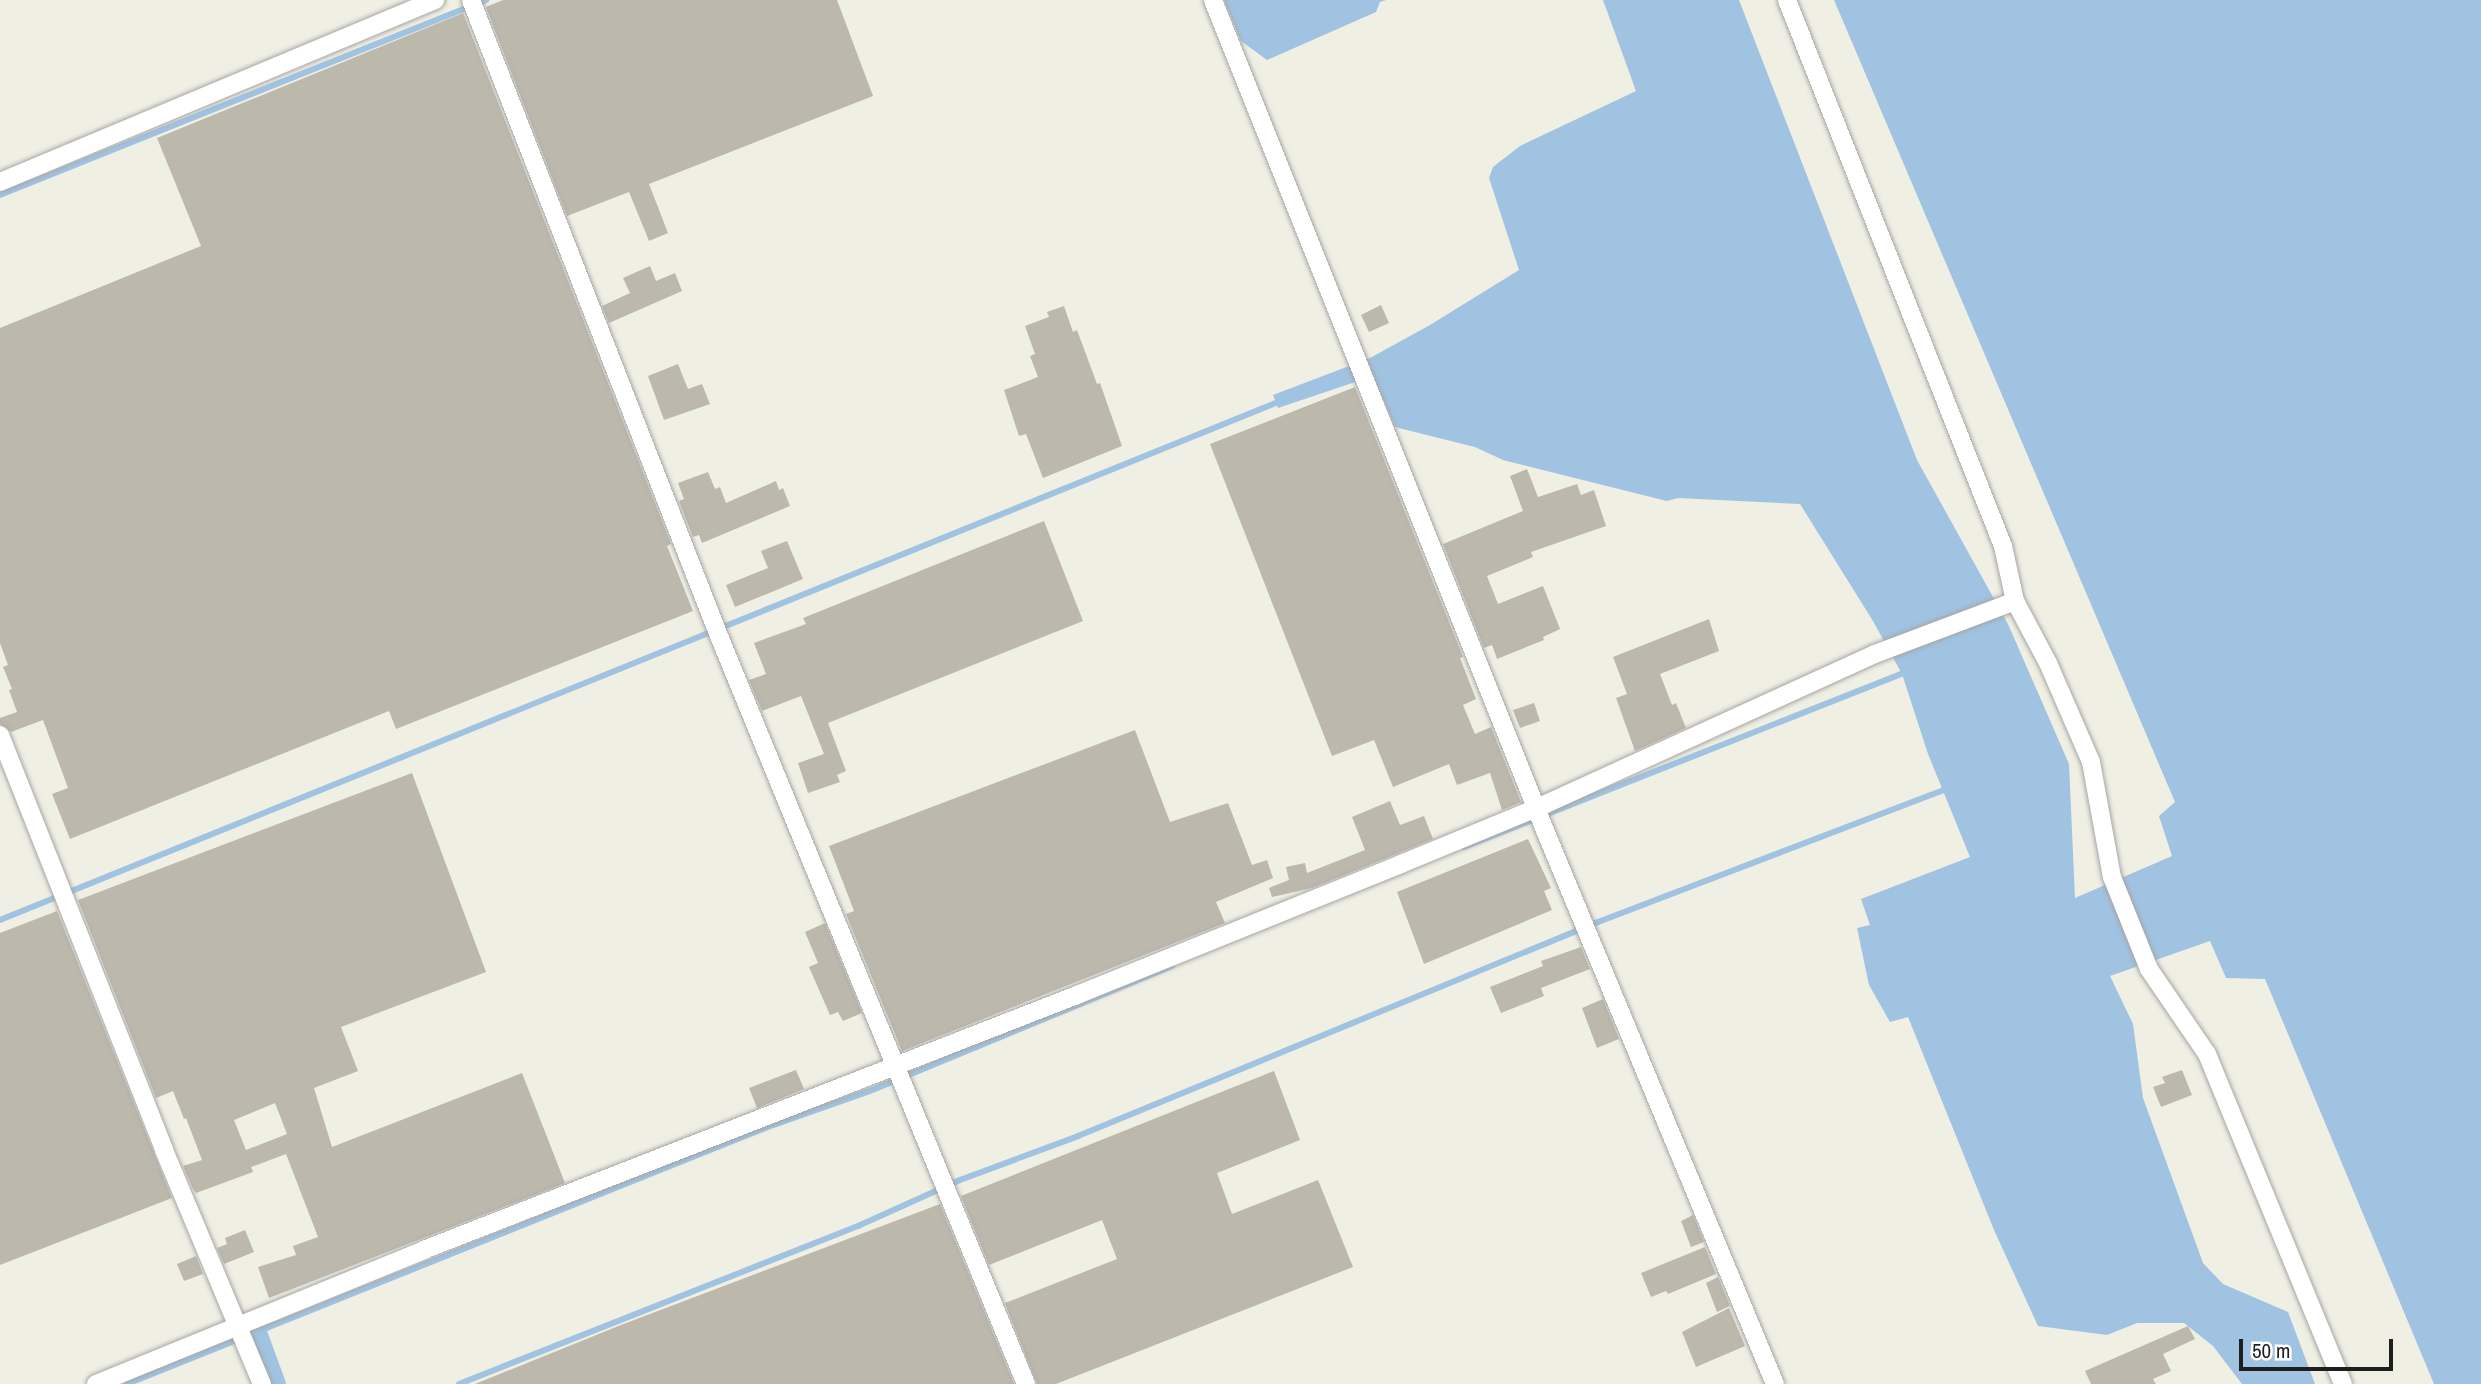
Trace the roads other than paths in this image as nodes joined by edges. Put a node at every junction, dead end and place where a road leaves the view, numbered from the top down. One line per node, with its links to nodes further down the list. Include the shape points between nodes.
1 (436, 0): 5 (street)
2 (1213, 0): 8 (street)
3 (1787, 0): 6 (street, via 2003,546)
4 (474, 6): 9 (street, via 716,628)
5 (0, 182)
6 (2015, 601): 8 (street, via 1875,654); 15 (street, via 2091,762 2112,877 2149,969 2207,1054)
7 (0, 735): 10 (street)
8 (1537, 808): 9 (street); 14 (street)
9 (898, 1074): 10 (street, via 426,1249); 13 (street)
10 (242, 1335): 11 (street); 12 (street)
11 (96, 1384)
12 (262, 1384)
13 (1026, 1384)
14 (1775, 1384)
15 (2343, 1384)

